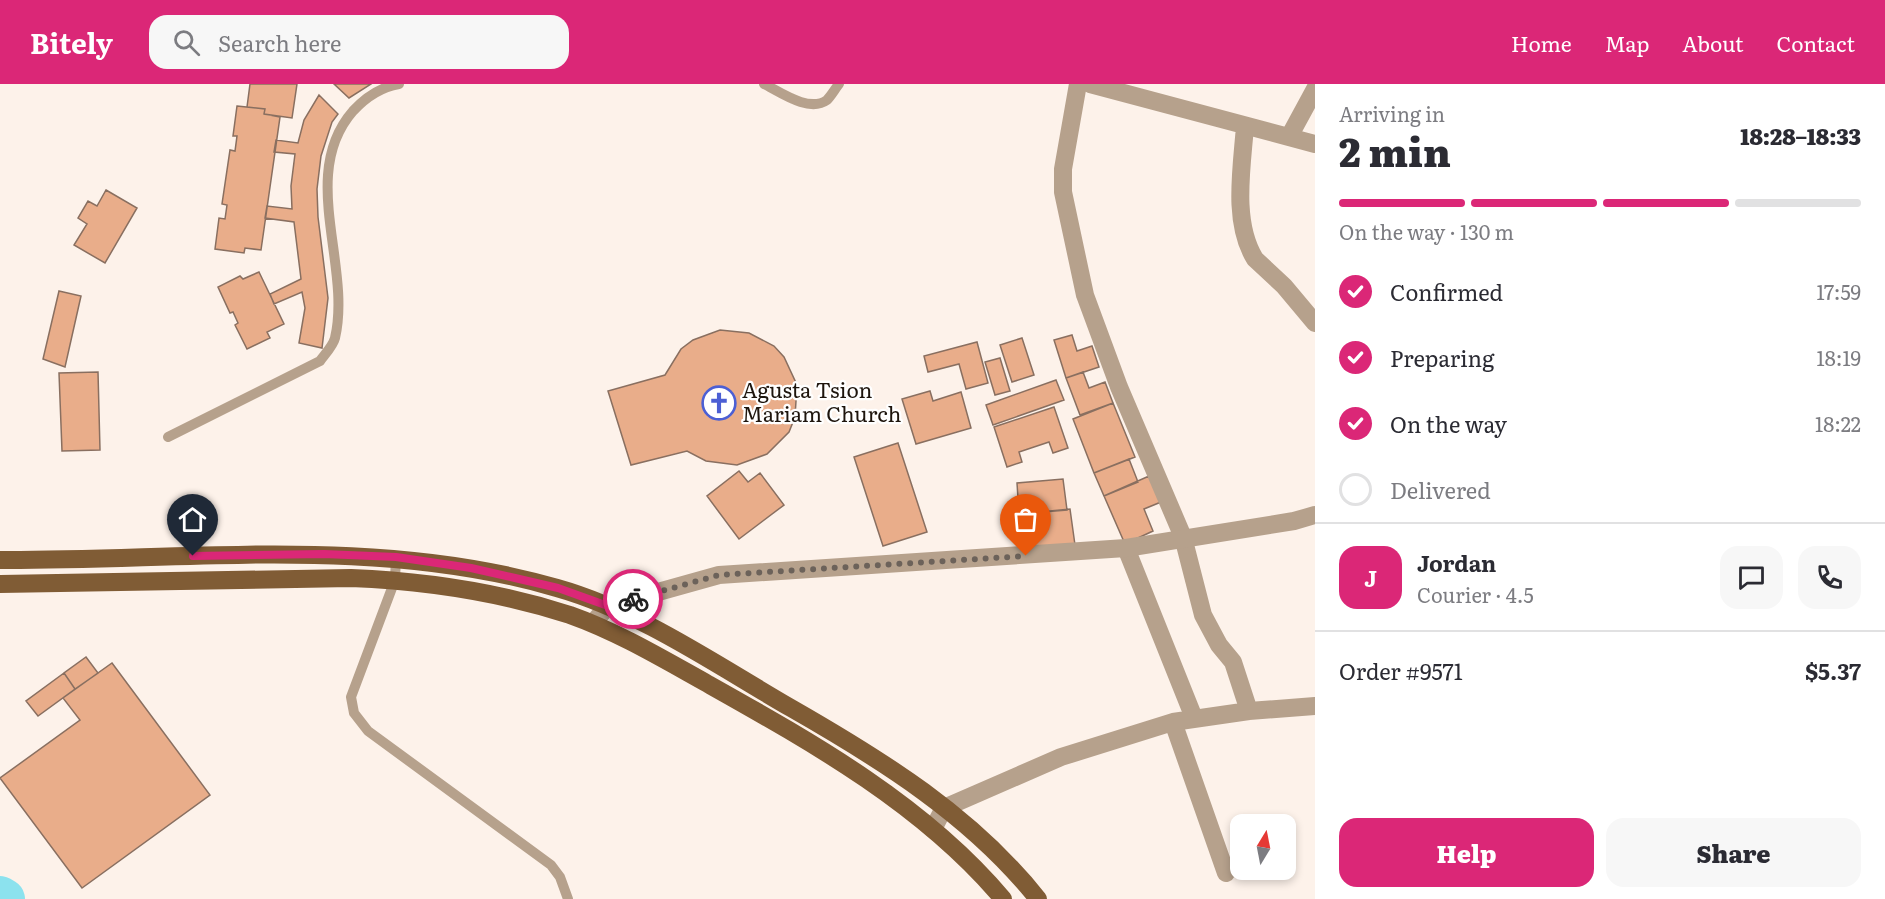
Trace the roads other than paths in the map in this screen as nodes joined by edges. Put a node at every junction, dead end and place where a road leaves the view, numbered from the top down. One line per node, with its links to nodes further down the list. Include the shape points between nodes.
1 (399, 84): 11 (lane, via 386,87 361,103 340,126 333,149 327,200 336,263 338,320 334,341 320,361)
2 (764, 84): 3 (lane, via 798,101 815,104 826,100)
3 (838, 84)
4 (1078, 84): 13 (street, via 1063,169 1085,295 1119,387)
5 (1090, 84): 7 (street)
6 (1315, 89): 8 (street)
7 (1245, 126): 8 (street); 10 (street, via 1241,184 1249,249)
8 (1289, 137): 9 (street)
9 (1315, 144)
10 (1315, 323)
11 (168, 437)
12 (1315, 515): 13 (street)
13 (1183, 537): 14 (street); 22 (street, via 1203,615 1233,662)
14 (1126, 548): 19 (street, via 719,575); 23 (street)
15 (396, 557): 16 (main road, via 324,554); 17 (lane); 19 (main road, via 515,578)
16 (0, 560)
17 (394, 579): 18 (main road); 20 (main road, via 504,597); 28 (lane, via 356,680 351,697 354,713 368,731 551,865)
18 (0, 584)
19 (608, 606): 20 (street); 25 (main road, via 887,765)
20 (593, 623): 26 (main road, via 773,720 890,795)
21 (1315, 706): 22 (street)
22 (1249, 711): 23 (street)
23 (1194, 718): 24 (street)
24 (1173, 722): 25 (street, via 1061,756); 27 (street)
25 (944, 808): 26 (street); 30 (main road, via 984,840)
26 (933, 830): 29 (main road)
27 (1226, 873)
28 (568, 899)
29 (1003, 899)
30 (1038, 899)

